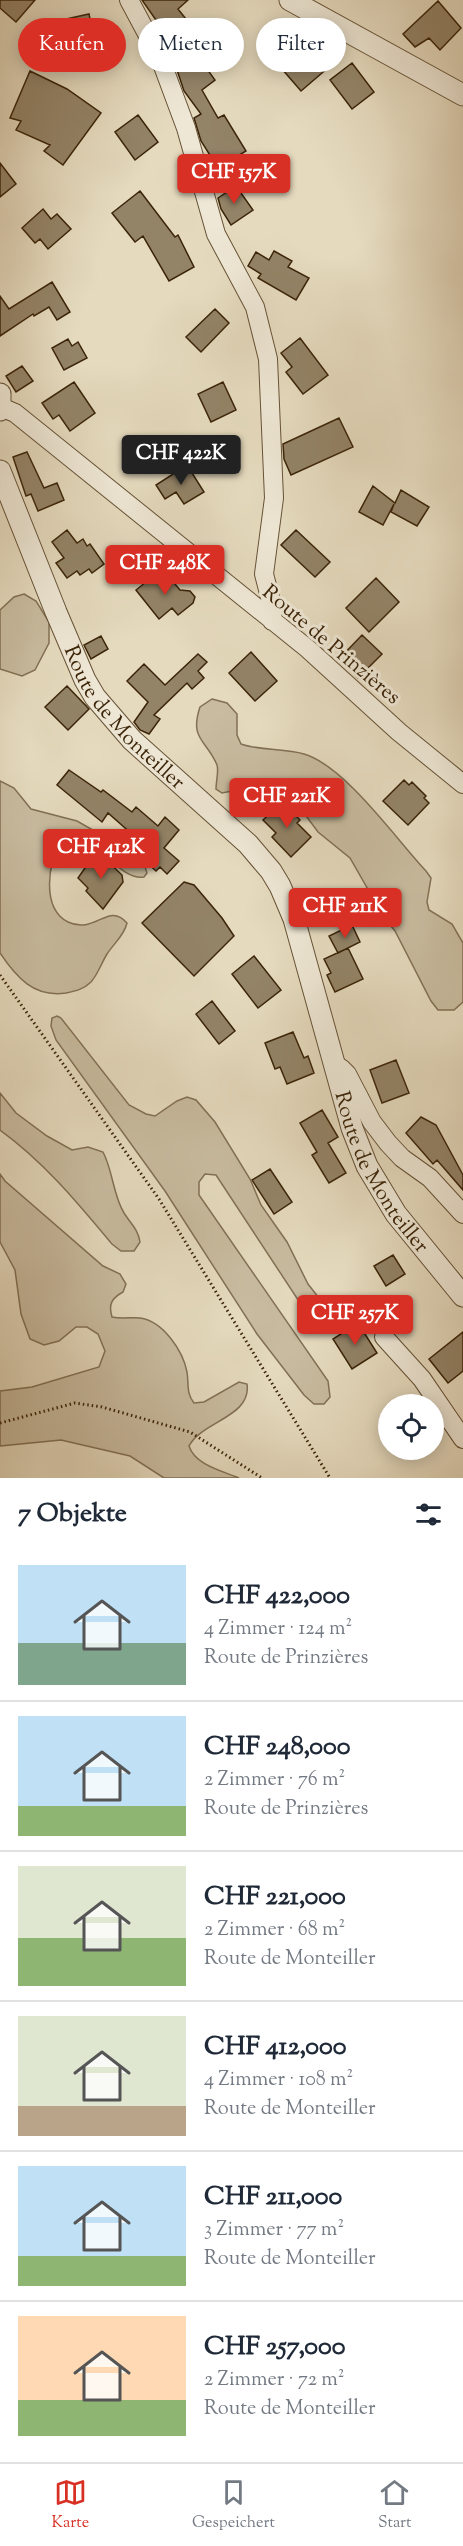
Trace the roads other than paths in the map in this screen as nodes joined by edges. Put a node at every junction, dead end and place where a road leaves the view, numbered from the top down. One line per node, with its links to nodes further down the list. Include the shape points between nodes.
1 (129, 0): 6 (street, via 160,58 186,128 216,234 255,307 268,359 274,498 264,574)
2 (290, 0): 3 (street)
3 (463, 95)
4 (0, 404): 6 (street, Route de Prinzières)
5 (0, 471): 8 (street, Route de Monteiller, via 95,697 132,740 248,844 280,886 296,926)
6 (272, 621): 7 (street, Route de Prinzières)
7 (463, 784)
8 (336, 1068): 9 (street, Route de Monteiller, via 347,1074 363,1108 388,1143 430,1178); 10 (street, Route de Monteiller, via 352,1128 373,1178 396,1214)
9 (463, 1214)
10 (463, 1296)
11 (384, 1337): 12 (street, via 422,1379)
12 (463, 1439)

